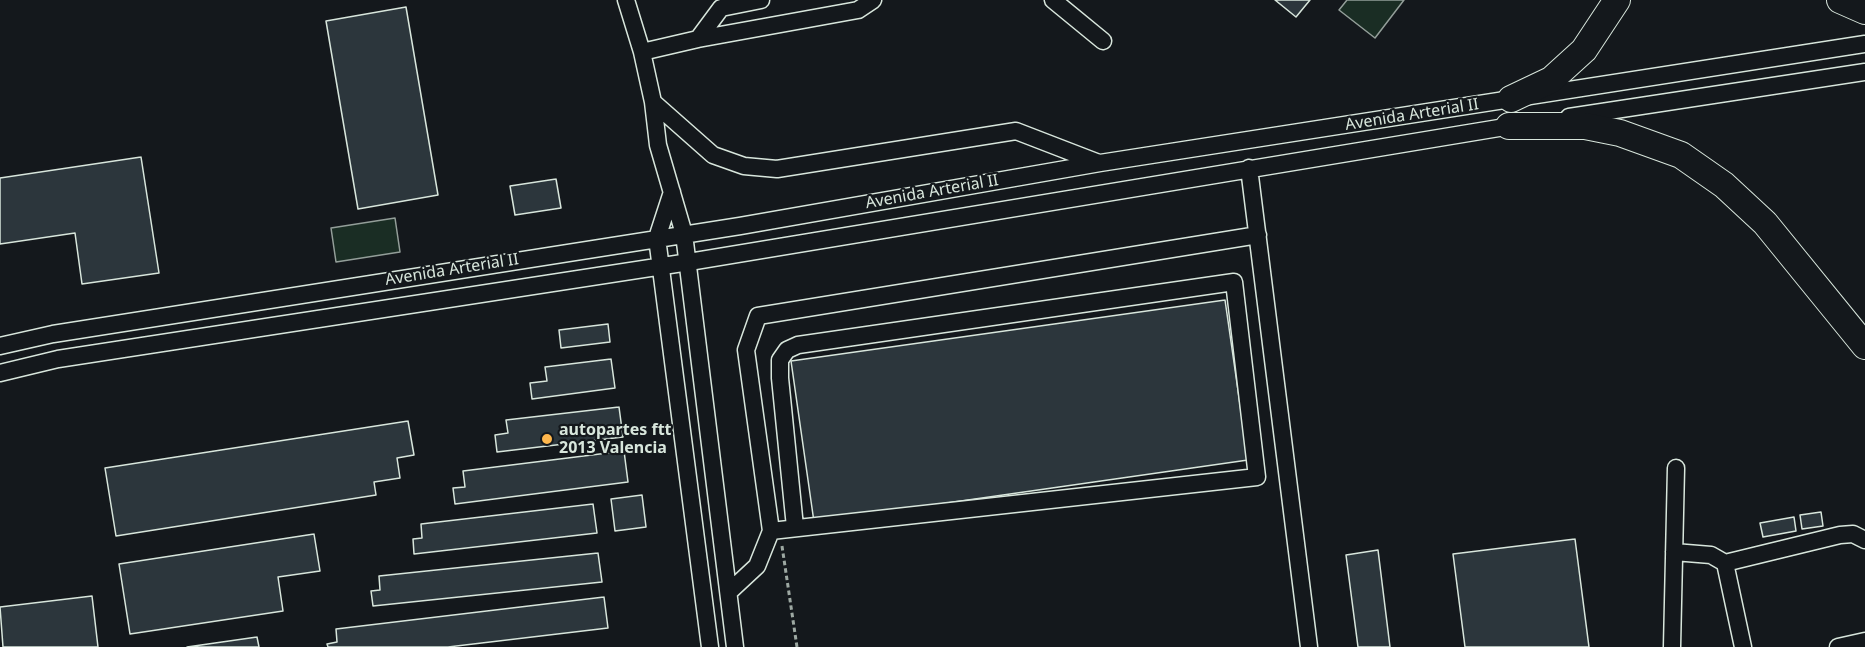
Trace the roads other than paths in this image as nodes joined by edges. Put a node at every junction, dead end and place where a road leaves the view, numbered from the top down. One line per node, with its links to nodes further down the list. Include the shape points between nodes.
1 (626, 0): 11 (street)
2 (761, 0): 8 (street, via 721,8)
3 (873, 0): 8 (street, via 858,10)
4 (1053, 0): 9 (street)
5 (1617, 0): 13 (highway, via 1584,50 1551,80)
6 (1840, 0): 7 (highway)
7 (1865, 11)
8 (698, 39): 11 (street)
9 (1103, 41)
10 (1865, 44): 13 (street, Avenida Arterial II)
11 (642, 52): 14 (street)
12 (1865, 72): 15 (street, Avenida Arterial II)
13 (1511, 99): 16 (street, Avenida Arterial II)
14 (653, 102): 16 (street, via 712,154 744,166 777,169 1016,131); 18 (street, via 658,145)
15 (1509, 126): 17 (street, Avenida Arterial II); 25 (highway, via 1585,126 1620,133 1681,155 1724,185 1765,222)
16 (1100, 163): 19 (street, Avenida Arterial II)
17 (1249, 168): 20 (street); 22 (street, Avenida Arterial II)
18 (672, 192): 19 (street); 21 (street)
19 (684, 234): 21 (street, Avenida Arterial II); 22 (street)
20 (1257, 235): 28 (street, via 758,316 746,350); 36 (street)
21 (657, 238): 23 (street); 24 (street, Avenida Arterial II, via 53,334)
22 (689, 262): 23 (street, Avenida Arterial II); 32 (street)
23 (662, 266): 26 (street, Avenida Arterial II, via 58,359); 34 (street)
24 (0, 346)
25 (1865, 346)
26 (0, 372)
27 (1676, 468): 30 (street)
28 (782, 529): 28 (street, via 780,360 787,350 798,345 1234,282 1257,477); 32 (street, via 757,566)
29 (1865, 540): 31 (street, via 1853,534 1840,536)
30 (1674, 552): 31 (street, via 1711,555); 37 (street)
31 (1725, 563): 38 (street)
32 (729, 592): 35 (street)
33 (1865, 641): 39 (street)
34 (710, 647)
35 (735, 647)
36 (1309, 647)
37 (1672, 647)
38 (1743, 647)
39 (1838, 647)

